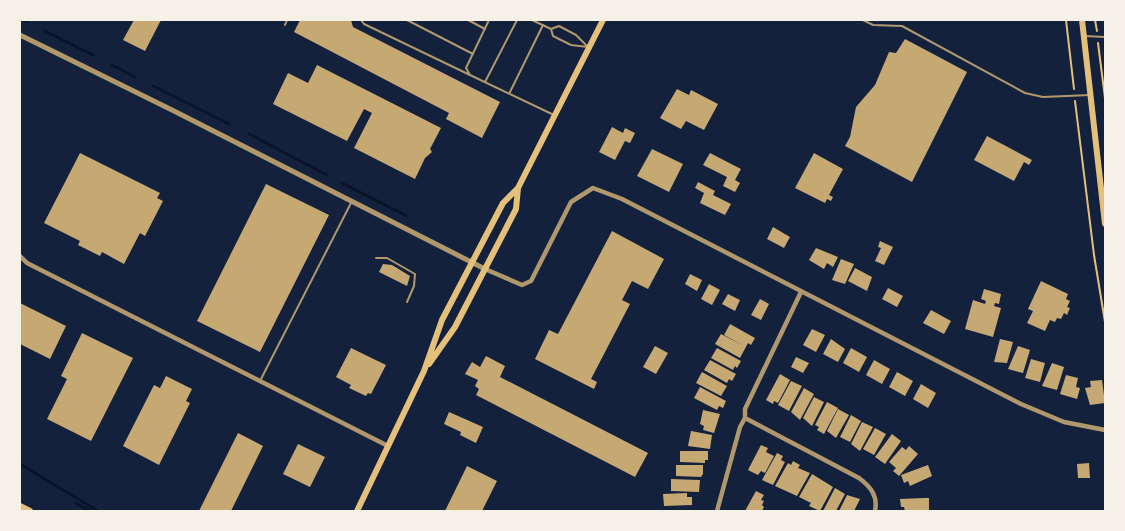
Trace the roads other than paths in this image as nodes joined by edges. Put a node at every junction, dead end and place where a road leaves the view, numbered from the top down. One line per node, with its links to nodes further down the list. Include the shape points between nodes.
1 (287, 20): 12 (lane)
2 (361, 20): 20 (lane)
3 (407, 20): 19 (lane)
4 (468, 20): 13 (lane)
5 (489, 20): 13 (lane)
6 (517, 20): 21 (lane)
7 (532, 20): 11 (lane)
8 (603, 20): 18 (main road)
9 (863, 20): 23 (lane, via 873,25 902,26 1025,93 1043,97)
10 (1082, 20): 16 (main road)
11 (543, 25): 14 (lane); 22 (lane)
12 (285, 26)
13 (485, 29): 19 (lane)
14 (550, 29): 18 (lane, via 553,36 571,45); 18 (lane, via 559,26)
15 (20, 35): 26 (street)
16 (1084, 36): 17 (lane); 23 (main road)
17 (1105, 37)
18 (589, 47): 24 (main road)
19 (473, 54): 20 (lane, via 466,68)
20 (470, 75): 21 (lane)
21 (485, 82): 22 (lane)
22 (509, 93): 24 (lane)
23 (1090, 95): 27 (main road)
24 (554, 115): 25 (main road)
25 (518, 188): 30 (main road, via 503,203); 31 (main road, via 516,209)
26 (352, 201): 30 (street); 35 (lane)
27 (1105, 224)
28 (20, 256): 35 (street, via 27,263)
29 (376, 258): 33 (lane, via 386,258 414,274 414,286)
30 (472, 263): 31 (street); 34 (main road, via 442,320)
31 (485, 269): 32 (street, via 522,286 531,281 571,202 593,188 622,199); 34 (main road, via 455,327)
32 (801, 292): 36 (street, via 745,409); 37 (street, via 1022,404 1064,422)
33 (407, 302)
34 (424, 371): 38 (main road)
35 (260, 381): 38 (street)
36 (745, 418): 42 (street); 43 (street, via 859,478 874,493)
37 (1105, 430)
38 (388, 446): 41 (main road)
39 (20, 506): 40 (main road)
40 (30, 511)
41 (357, 511)
42 (717, 511)
43 (875, 511)

